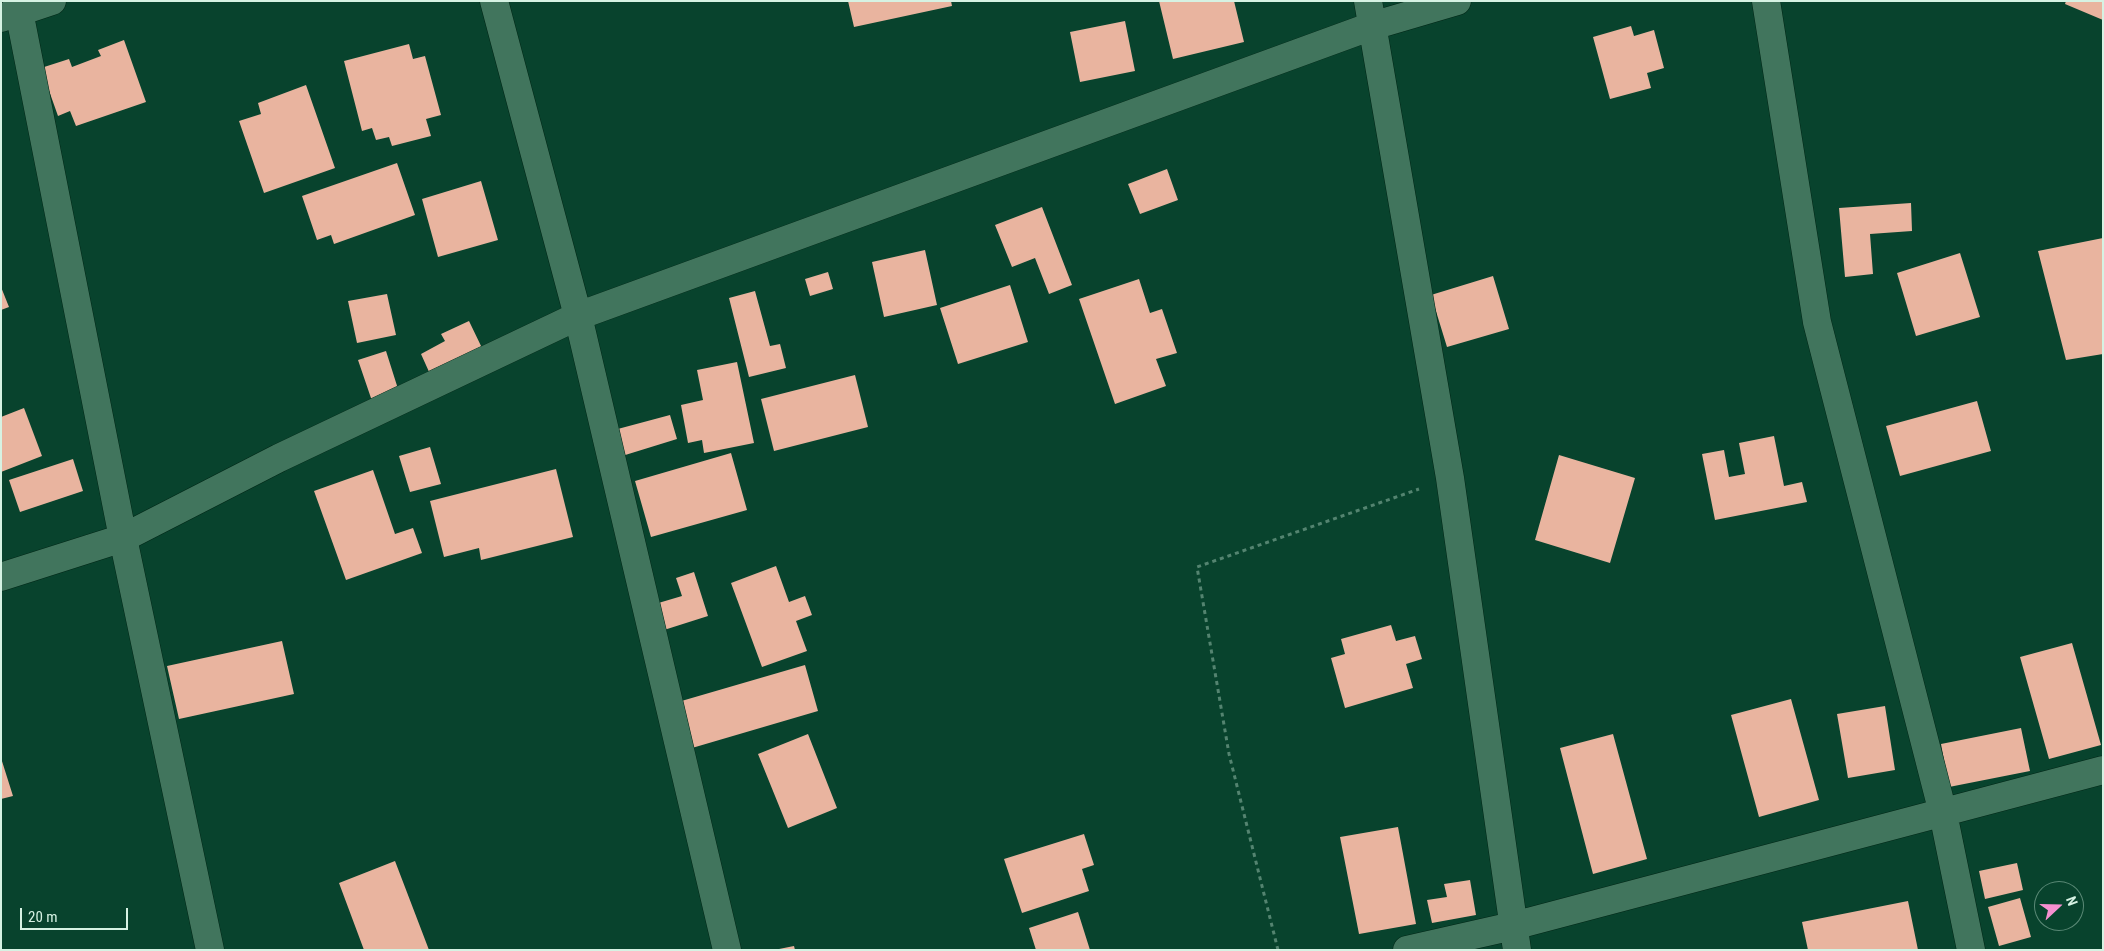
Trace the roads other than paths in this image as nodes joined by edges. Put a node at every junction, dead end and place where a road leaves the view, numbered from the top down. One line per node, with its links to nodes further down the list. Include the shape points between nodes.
1 (52, 1): 5 (street)
2 (494, 1): 7 (street)
3 (1457, 1): 6 (street)
4 (1766, 1): 11 (street, via 1817,322)
5 (12, 10): 8 (street)
6 (1370, 14): 7 (street); 12 (street, via 1450,478)
7 (578, 316): 8 (street, via 279,458); 14 (street)
8 (123, 538): 9 (street); 13 (street)
9 (1, 577)
10 (2103, 770): 11 (street)
11 (1944, 813): 12 (street); 16 (street)
12 (1515, 938): 15 (street)
13 (210, 950)
14 (727, 950)
15 (1408, 950)
16 (1971, 950)

